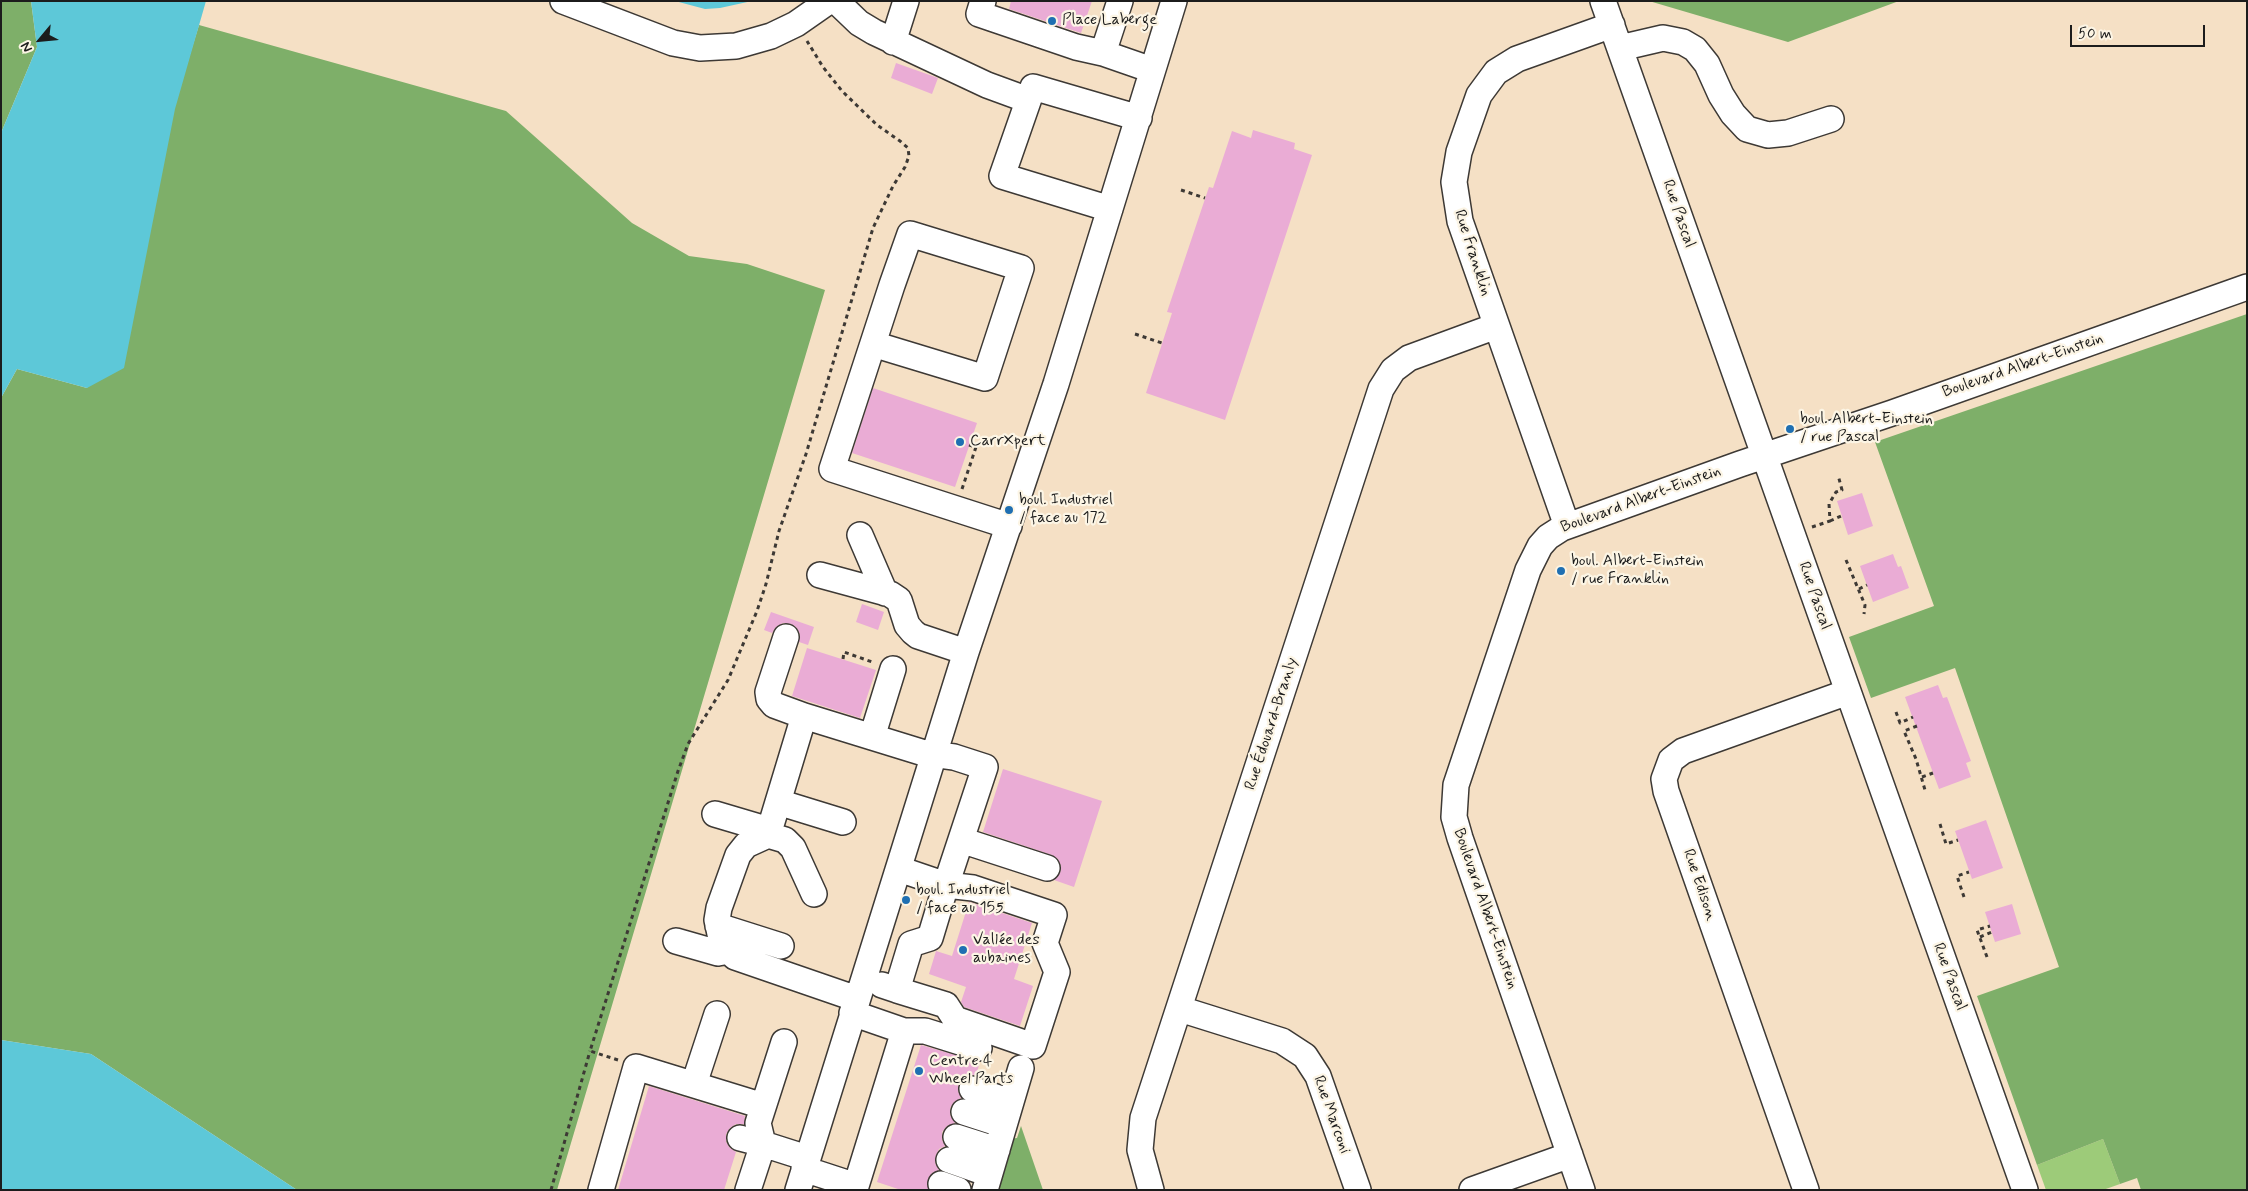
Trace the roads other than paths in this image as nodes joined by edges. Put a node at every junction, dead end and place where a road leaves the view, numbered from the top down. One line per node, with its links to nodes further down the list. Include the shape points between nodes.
1 (563, 1): 2 (street, via 673,43 719,48 771,36 796,24)
2 (829, 1)
3 (836, 1): 10 (street, via 859,23)
4 (906, 1): 10 (street)
5 (983, 1): 11 (street, via 979,14)
6 (1120, 1): 11 (street)
7 (1174, 1): 12 (street)
8 (1604, 1): 9 (street, Rue Pascal)
9 (1616, 37): 15 (street, Rue Franklin, via 1663,38 1683,42 1695,49 1707,64 1732,114 1747,129 1768,136 1788,133); 18 (street, Rue Franklin, via 1517,59 1496,72 1478,95 1455,169 1455,196 1460,221); 20 (street, Rue Pascal)
10 (893, 42): 13 (street)
11 (1103, 53): 12 (street)
12 (1152, 70): 14 (street)
13 (1028, 100): 14 (street, via 1033,87); 16 (street, via 1002,176)
14 (1139, 118): 16 (street)
15 (1831, 118)
16 (1110, 209): 21 (street)
17 (2247, 287): 20 (street, Boulevard Albert-Einstein)
18 (1496, 326): 22 (street, Rue Franklin); 50 (street, Rue Édouard-Branly, via 1409,358 1393,370 1380,389)
19 (873, 344): 19 (street, via 910,234 1021,268 985,378); 21 (street, via 832,469 933,490)
20 (1764, 456): 22 (street, Boulevard Albert-Einstein); 29 (street, Rue Pascal)
21 (1009, 526): 27 (street)
22 (1567, 526): 65 (street, Boulevard Albert-Einstein, via 1540,546 1528,570 1456,785 1454,806 1460,838)
23 (860, 535): 25 (street)
24 (820, 575): 25 (street)
25 (885, 593): 27 (street, via 899,600 907,625 918,636)
26 (786, 637): 30 (street, via 768,692 769,699 774,706)
27 (966, 652): 32 (street)
28 (888, 667): 31 (street)
29 (1848, 692): 76 (street, Rue Edison, via 1683,751 1671,760 1665,774 1666,791); 77 (street, Rue Pascal)
30 (804, 716): 31 (street); 33 (street)
31 (872, 737): 32 (street)
32 (934, 754): 37 (street, via 985,767); 39 (street)
33 (778, 802): 35 (street); 36 (street)
34 (715, 814): 36 (street)
35 (843, 822)
36 (769, 832): 41 (street, via 793,848); 42 (street, via 746,845 738,855 719,908)
37 (961, 840): 38 (street); 40 (street)
38 (1047, 868)
39 (899, 869): 40 (street); 43 (street)
40 (946, 885): 45 (street, via 930,938); 48 (street, via 973,888 1054,915 1045,944 1057,972 1033,1046 955,1019 946,1005)
41 (814, 894)
42 (718, 926): 46 (street); 47 (street)
43 (878, 933): 45 (street); 49 (street)
44 (676, 941): 47 (street, via 718,953)
45 (911, 944): 48 (street)
46 (781, 946)
47 (729, 951): 49 (street, via 747,962)
48 (897, 990): 49 (street)
49 (857, 997): 52 (street); 67 (street)
50 (1180, 1009): 72 (street, Rue Édouard-Branly, via 1142,1127 1141,1160); 73 (street, Rue Marconi, via 1282,1041 1305,1056 1318,1076)
51 (717, 1014): 56 (street)
52 (904, 1031): 54 (street, via 925,1031); 69 (street)
53 (784, 1042): 59 (street)
54 (978, 1048)
55 (1021, 1068): 58 (street)
56 (684, 1086): 59 (street); 70 (street, via 636,1067)
57 (972, 1089): 58 (street)
58 (1011, 1102): 61 (street)
59 (764, 1106): 63 (street)
60 (964, 1112): 61 (street)
61 (1004, 1125): 64 (street)
62 (956, 1137): 64 (street)
63 (751, 1141): 67 (street); 71 (street)
64 (997, 1150): 68 (street)
65 (1570, 1155): 74 (street); 75 (street, Boulevard Albert-Einstein)
66 (949, 1160): 68 (street)
67 (803, 1172): 69 (street)
68 (987, 1182)
69 (860, 1188)
70 (601, 1190)
71 (748, 1190)
72 (1151, 1190)
73 (1358, 1190)
74 (1472, 1190)
75 (1582, 1190)
76 (1806, 1190)
77 (2025, 1190)

